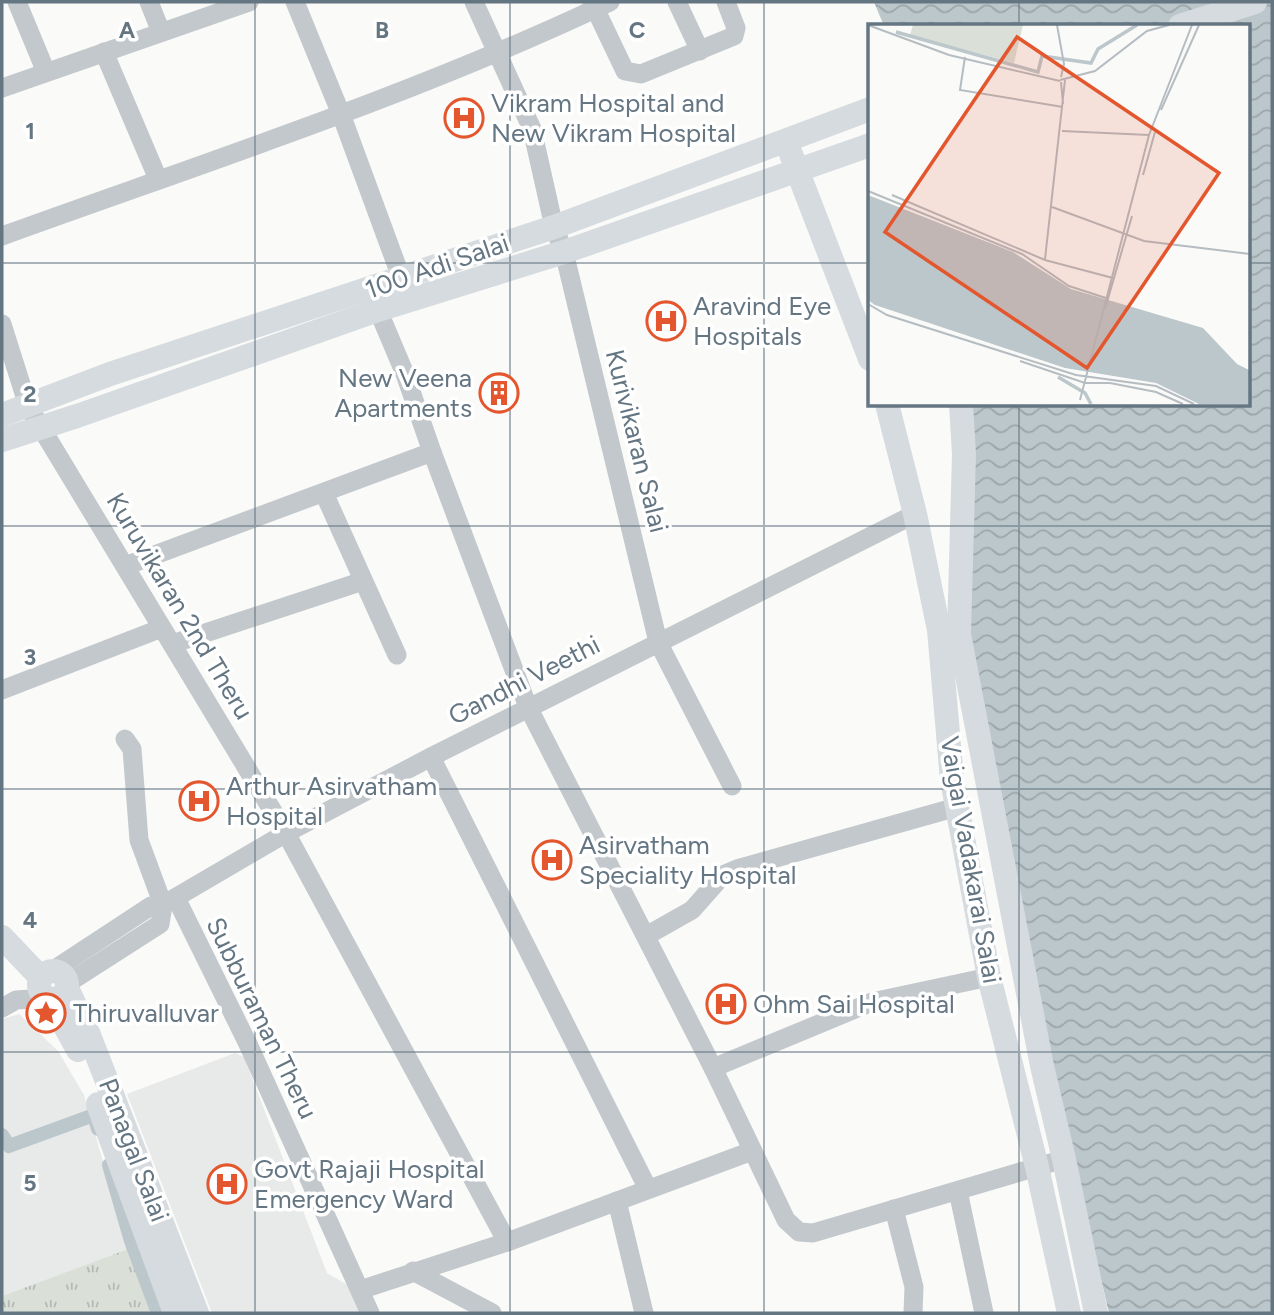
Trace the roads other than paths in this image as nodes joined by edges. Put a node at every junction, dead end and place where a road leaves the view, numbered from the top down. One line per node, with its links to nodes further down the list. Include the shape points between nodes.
1 (17, 2): 16 (street)
2 (149, 2): 12 (street)
3 (249, 2): 12 (street)
4 (295, 2): 19 (street)
5 (474, 2): 15 (street, Kurivikaran Salai)
6 (677, 2): 13 (street)
7 (726, 2): 13 (street, via 736,28 734,36)
8 (1254, 2): 10 (main road); 11 (main road)
9 (599, 4): 13 (street, via 625,71 642,74); 15 (street)
10 (1272, 4)
11 (1186, 24)
12 (162, 32): 14 (street)
13 (700, 51)
14 (104, 52): 16 (street); 23 (street)
15 (498, 53): 19 (street); 24 (street, Kurivikaran Salai, via 532,129)
16 (46, 72): 17 (street)
17 (2, 88)
18 (868, 110): 20 (main road, 100 Adi Salai)
19 (341, 114): 23 (street); 27 (street)
20 (786, 140): 22 (main road); 24 (main road, 100 Adi Salai)
21 (868, 146): 22 (main road, 100 Adi Salai)
22 (796, 170): 26 (main road, 100 Adi Salai); 30 (main road)
23 (158, 179): 25 (street)
24 (554, 226): 26 (street, Kurivikaran Salai); 27 (main road, 100 Adi Salai)
25 (2, 236)
26 (564, 253): 27 (main road, 100 Adi Salai); 43 (street, Kurivikaran Salai)
27 (405, 289): 28 (main road, 100 Adi Salai)
28 (376, 299): 31 (main road, 100 Adi Salai, via 110,374); 35 (main road, 100 Adi Salai); 37 (street)
29 (2, 324): 31 (street, Kuruvikaran 2nd Theru)
30 (868, 354)
31 (29, 406): 34 (main road, 100 Adi Salai); 35 (street, Kuruvikaran 2nd Theru)
32 (888, 406): 39 (main road, Vaigai Vadakarai Salai)
33 (961, 406): 61 (main road, Vaigai Vadakarai Salai, via 964,454 958,634 1042,1066)
34 (2, 415)
35 (41, 428): 36 (main road, 100 Adi Salai); 40 (street, Kuruvikaran 2nd Theru)
36 (2, 440)
37 (432, 452): 38 (street); 46 (street)
38 (324, 493): 40 (street); 41 (street)
39 (915, 514): 43 (street, Gandhi Veethi); 50 (main road, Vaigai Vadakarai Salai, via 939,630)
40 (125, 566): 42 (street, Kuruvikaran 2nd Theru)
41 (363, 581): 42 (street); 44 (street)
42 (167, 636): 45 (street); 51 (street, Kuruvikaran 2nd Theru)
43 (658, 642): 46 (street, Gandhi Veethi); 49 (street, Kurivikaran Salai)
44 (397, 655)
45 (2, 690)
46 (528, 707): 48 (street, Gandhi Veethi); 53 (street)
47 (125, 739): 52 (street, Subburaman Theru, via 132,749 139,840)
48 (430, 757): 51 (street, Gandhi Veethi); 63 (street)
49 (732, 786)
50 (957, 807): 53 (street, via 737,869 723,875 692,911); 55 (main road, Vaigai Vadakarai Salai)
51 (286, 833): 52 (street, Gandhi Veethi); 67 (street, Kuruvikaran 2nd Theru)
52 (169, 902): 56 (street, Gandhi Veethi, via 151,906); 69 (street, Subburaman Theru, via 248,1044)
53 (646, 936): 59 (street)
54 (2, 937): 56 (main road)
55 (989, 977): 59 (street, via 872,1002); 62 (main road, Vaigai Vadakarai Salai)
56 (52, 986): 57 (street, via 12,988); 58 (street); 71 (main road, Panagal Salai); 72 (main road, Panagal Salai, via 94,1048)
57 (2, 993)
58 (2, 1008)
59 (713, 1068): 60 (street)
60 (752, 1151): 63 (street); 66 (street, via 786,1220 799,1232 813,1233)
61 (1065, 1159): 62 (street); 79 (main road, Vaigai Vadakarai Salai)
62 (1037, 1167): 64 (street); 78 (main road, Vaigai Vadakarai Salai)
63 (648, 1189): 65 (street)
64 (958, 1191): 66 (street); 77 (street)
65 (617, 1201): 67 (street); 75 (street)
66 (894, 1209): 76 (street, via 914,1287)
67 (507, 1242): 68 (street)
68 (413, 1271): 69 (street); 70 (street)
69 (360, 1290): 73 (street, Subburaman Theru)
70 (457, 1304): 74 (street)
71 (175, 1313)
72 (197, 1313)
73 (370, 1313)
74 (492, 1313)
75 (644, 1313)
76 (913, 1313)
77 (984, 1313)
78 (1069, 1313)
79 (1096, 1313)

